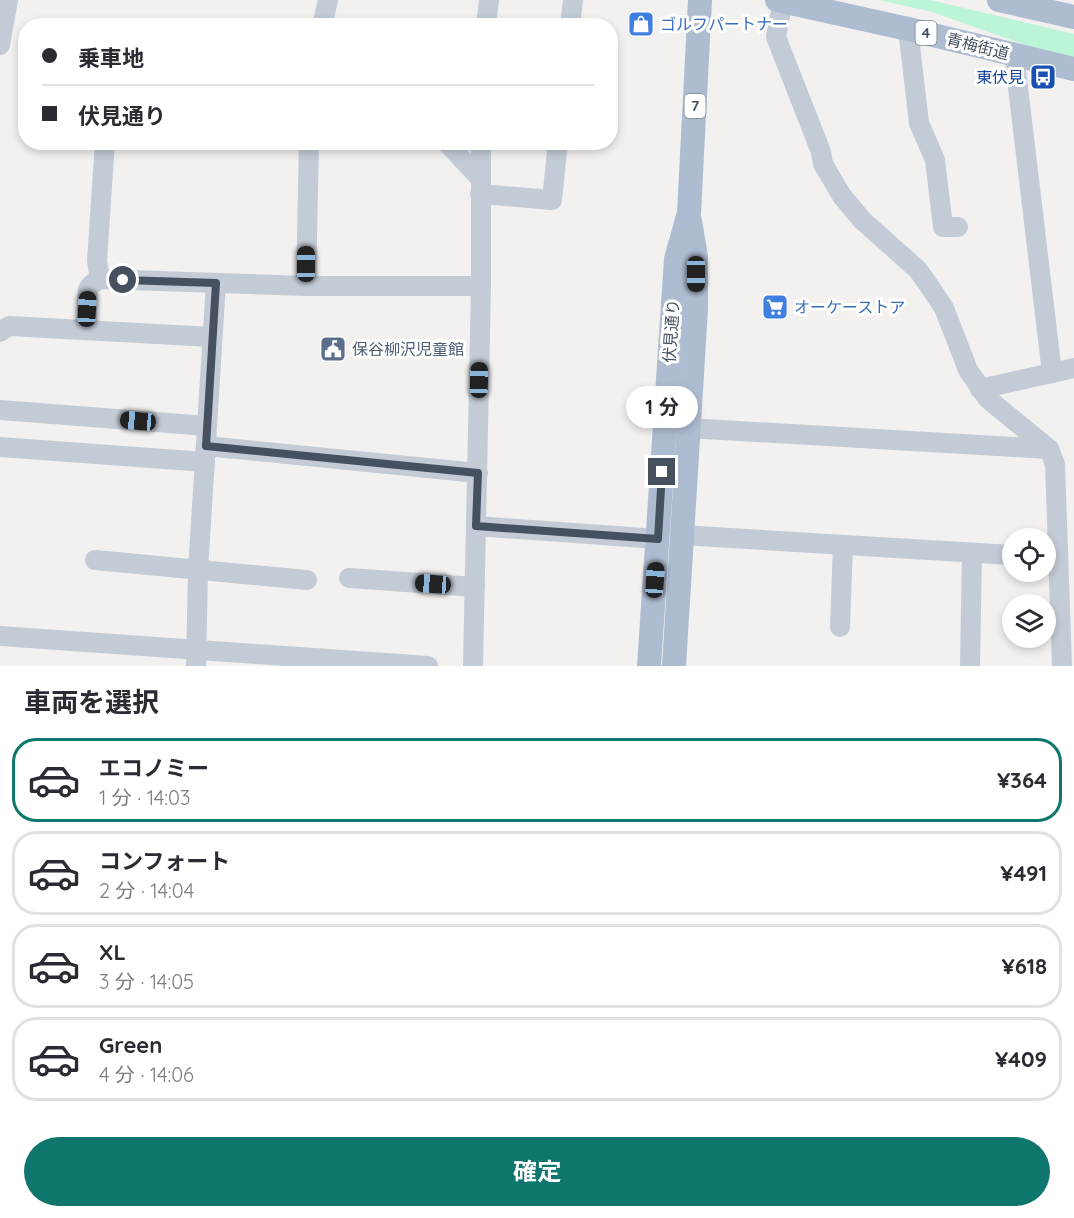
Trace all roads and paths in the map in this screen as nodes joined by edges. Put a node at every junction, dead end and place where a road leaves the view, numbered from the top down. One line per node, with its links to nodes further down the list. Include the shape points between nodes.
1 (8, 0): 11 (street)
2 (489, 0): 8 (street)
3 (573, 0): 9 (street)
4 (700, 0): 20 (main road, 伏見通り / 7)
5 (999, 0): 7 (main road)
6 (780, 1): 10 (main road, 青梅街道 / 4); 31 (street, via 776,37 823,164 862,220 918,270 930,287 944,308 968,370)
7 (1074, 17)
8 (487, 18)
9 (571, 18)
10 (908, 29): 12 (main road, 青梅街道 / 4); 21 (street, via 919,123 935,160 943,227)
11 (0, 45)
12 (1014, 54): 13 (main road, 青梅街道 / 4); 30 (street)
13 (1074, 69)
14 (104, 150): 22 (street, via 97,261)
15 (309, 150): 24 (street)
16 (452, 150): 19 (street)
17 (481, 150): 19 (street)
18 (557, 150): 19 (street, via 552,200)
19 (480, 186): 25 (street)
20 (689, 213): 33 (main road, 伏見通り / 7, via 696,256 696,309); 39 (main road, 伏見通り / 7, via 676,259)
21 (958, 226)
22 (100, 279): 23 (street); 26 (street, via 88,289)
23 (216, 283): 24 (street); 28 (street)
24 (306, 286): 25 (street)
25 (481, 286): 37 (street)
26 (86, 329): 27 (street, via 9,326); 28 (street)
27 (0, 332)
28 (213, 338): 34 (street)
29 (1074, 368): 30 (street)
30 (1052, 373): 31 (street)
31 (980, 389): 36 (street)
32 (0, 410): 34 (street)
33 (688, 428): 36 (street); 39 (main road, 伏見通り / 7)
34 (206, 445): 35 (street); 37 (street); 45 (street)
35 (0, 447)
36 (1049, 449): 43 (street, via 1055,465)
37 (478, 473): 38 (street)
38 (476, 526): 39 (street); 48 (street)
39 (670, 537): 40 (street); 57 (main road, 伏見通り / 7); 58 (main road, 伏見通り / 7)
40 (843, 545): 41 (street); 50 (street)
41 (972, 553): 42 (street); 59 (street)
42 (1002, 554)
43 (1060, 556): 49 (street)
44 (94, 560): 45 (street)
45 (198, 570): 47 (street); 52 (street)
46 (349, 578): 48 (street)
47 (308, 580)
48 (475, 587): 56 (street)
49 (1067, 618): 60 (street)
50 (840, 627)
51 (0, 636): 52 (street)
52 (196, 658): 53 (street)
53 (334, 663): 54 (street)
54 (403, 665): 55 (street)
55 (428, 666)
56 (473, 666)
57 (649, 666)
58 (674, 666)
59 (970, 666)
60 (1062, 666)

